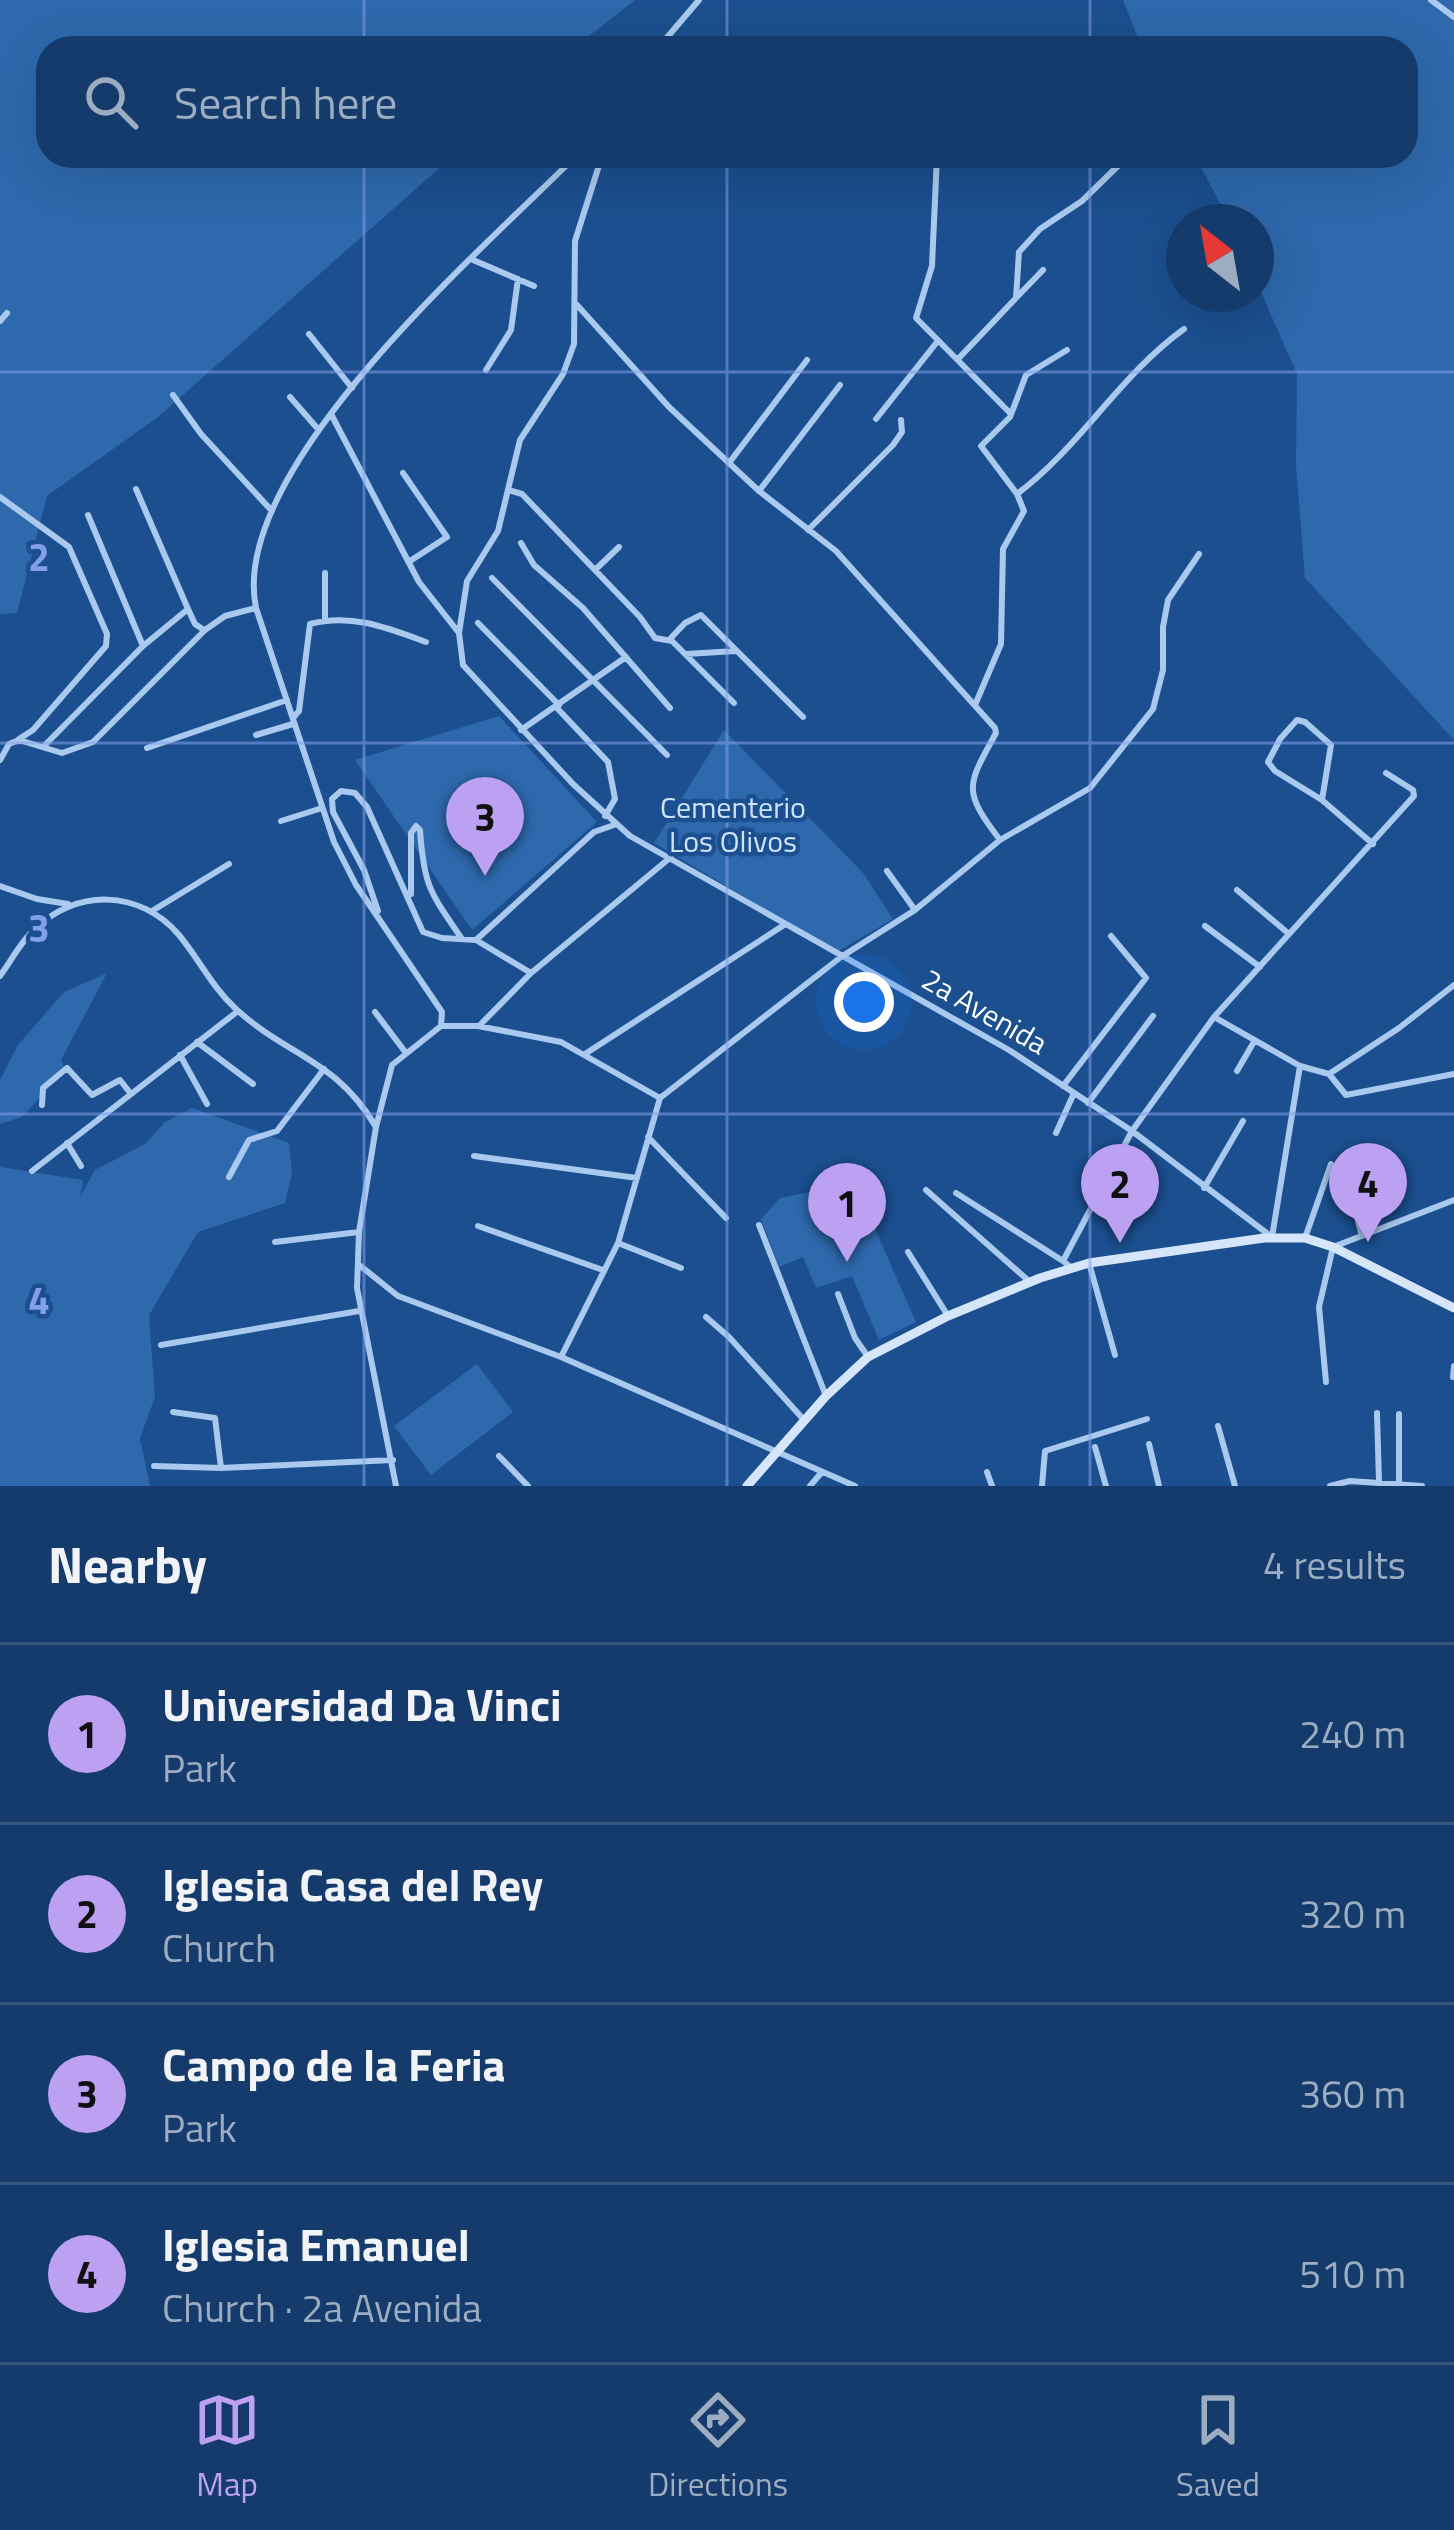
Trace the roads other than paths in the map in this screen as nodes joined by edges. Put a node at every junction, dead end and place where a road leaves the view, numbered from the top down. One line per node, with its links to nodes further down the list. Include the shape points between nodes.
1 (699, 0): 4 (street)
2 (1431, 0): 3 (street)
3 (1454, 17)
4 (668, 36)
5 (564, 168): 9 (street)
6 (598, 168): 14 (street, via 576,234)
7 (936, 168): 19 (street, via 932,266 916,318)
8 (1116, 168): 13 (street, via 1018,253)
9 (473, 260): 11 (street); 25 (street, via 405,323)
10 (1043, 270): 13 (street)
11 (518, 279): 12 (street); 23 (street, via 511,329)
12 (534, 286)
13 (1016, 298): 21 (street)
14 (575, 302): 33 (street); 36 (street, via 574,344 520,440)
15 (8, 314): 16 (street)
16 (0, 321)
17 (1184, 329): 38 (street)
18 (309, 334): 25 (street)
19 (937, 342): 21 (street); 30 (street)
20 (1067, 350): 29 (street, via 1026,375)
21 (959, 358): 29 (street)
22 (807, 361): 33 (street)
23 (486, 370)
24 (840, 385): 37 (street)
25 (352, 388): 28 (street)
26 (173, 395): 40 (street)
27 (290, 397): 32 (street)
28 (332, 414): 32 (street); 46 (street, 2a Avenida)
29 (1011, 414): 38 (street, via 980,446)
30 (876, 419)
31 (901, 420): 42 (street, via 892,445)
32 (318, 429): 40 (street)
33 (729, 463): 37 (street)
34 (403, 473): 46 (street, via 447,537)
35 (136, 489): 51 (street)
36 (508, 490): 47 (street, via 522,494); 55 (street, via 498,531 467,581)
37 (759, 491): 42 (street)
38 (1017, 494): 65 (street, via 1024,511 1003,549 1001,644)
39 (0, 496): 72 (street, via 69,547 107,634 102,651)
40 (274, 512): 50 (street, via 253,567)
41 (88, 515): 58 (street)
42 (808, 530): 65 (street)
43 (521, 543): 61 (street)
44 (620, 547): 47 (street)
45 (1199, 554): 83 (street, via 1168,600 1153,709 1090,788)
46 (410, 561): 55 (street, 2a Avenida)
47 (595, 570): 56 (street, via 655,638)
48 (325, 573): 52 (street)
49 (492, 578): 62 (street)
50 (256, 608): 54 (street); 63 (street)
51 (188, 610): 54 (street); 58 (street)
52 (325, 620): 57 (street, via 381,625); 69 (street, via 309,625)
53 (478, 623): 66 (street)
54 (205, 630): 73 (street, via 93,742 62,753)
55 (459, 633): 70 (street, 2a Avenida, via 463,665)
56 (670, 639): 59 (street, via 701,615); 60 (street)
57 (426, 642)
58 (143, 646): 73 (street)
59 (738, 651): 60 (street); 68 (street)
60 (686, 654): 64 (street)
61 (626, 657): 62 (street); 67 (street)
62 (593, 681): 66 (street); 75 (street)
63 (287, 700): 69 (street); 74 (street)
64 (734, 704)
65 (975, 704): 83 (street, via 996,733 972,795)
66 (557, 706): 70 (street); 80 (street, via 608,762 615,793)
67 (670, 708)
68 (803, 717)
69 (294, 721): 71 (street); 79 (street)
70 (521, 730): 80 (street, 2a Avenida)
71 (256, 735)
72 (19, 740): 73 (street); 76 (street)
73 (43, 747)
74 (147, 748)
75 (667, 755)
76 (0, 760)
77 (1386, 773): 84 (street, via 1414,796)
78 (1322, 800): 78 (street, via 1331,746 1297,720 1268,762); 84 (street)
79 (322, 808): 81 (street); 95 (street)
80 (605, 816): 82 (street, 2a Avenida)
81 (281, 820)
82 (614, 825): 85 (street, 2a Avenida); 100 (street, via 594,832)
83 (1000, 840): 92 (street)
84 (1373, 844): 97 (street)
85 (671, 857): 94 (street, 2a Avenida); 103 (street)
86 (230, 864): 93 (street)
87 (886, 871): 92 (street)
88 (0, 886): 90 (street)
89 (1237, 890): 97 (street)
90 (71, 904): 93 (street, via 103,899); 104 (street, via 29,934)
91 (412, 904): 95 (street, via 362,800 348,790 335,794 331,804); 99 (street, via 423,932); 99 (street, via 416,826 426,884)
92 (915, 910): 101 (street)
93 (152, 911): 106 (street)
94 (785, 924): 101 (street, 2a Avenida); 116 (street)
95 (382, 926): 110 (street, via 442,1012)
96 (1205, 926): 102 (street)
97 (1289, 934): 102 (street)
98 (1111, 936): 123 (street, via 1146,978)
99 (462, 939): 100 (street)
100 (476, 940): 103 (street)
101 (841, 957): 123 (street, 2a Avenida); 126 (street)
102 (1260, 967): 109 (street)
103 (531, 973): 111 (street)
104 (0, 976)
105 (1454, 985): 120 (street)
106 (238, 1012): 113 (street); 118 (street)
107 (375, 1012): 114 (street)
108 (1154, 1016): 127 (street)
109 (1214, 1017): 112 (street); 132 (street)
110 (441, 1026): 111 (street); 114 (street)
111 (478, 1026): 116 (street)
112 (1255, 1040): 117 (street); 119 (street)
113 (197, 1042): 115 (street); 122 (street)
114 (406, 1053): 131 (street, via 388,1072)
115 (181, 1054): 125 (street); 128 (street)
116 (585, 1054): 126 (street)
117 (1300, 1066): 120 (street); 152 (street)
118 (325, 1069): 131 (street); 140 (street, via 277,1131 249,1140)
119 (1238, 1071)
120 (1329, 1074): 121 (street, via 1346,1094)
121 (1454, 1074)
122 (253, 1084)
123 (1063, 1086): 124 (street, 2a Avenida)
124 (1074, 1093): 127 (street, 2a Avenida); 133 (street)
125 (130, 1094): 129 (street, via 120,1080 92,1095 67,1068 43,1088); 135 (street)
126 (660, 1098): 134 (street)
127 (1088, 1103): 132 (street, 2a Avenida)
128 (207, 1104)
129 (42, 1106)
130 (1243, 1121): 142 (street)
131 (376, 1127): 150 (street)
132 (1132, 1131): 142 (street, 2a Avenida); 160 (street)
133 (1056, 1133)
134 (648, 1137): 141 (street); 147 (street)
135 (67, 1143): 138 (street); 139 (street)
136 (474, 1156): 141 (street)
137 (1331, 1165): 153 (street)
138 (81, 1166)
139 (32, 1171)
140 (229, 1177)
141 (637, 1178): 155 (street)
142 (1204, 1188): 152 (street, 2a Avenida)
143 (1396, 1189): 151 (street, via 1358,1201)
144 (926, 1190): 163 (street)
145 (956, 1193): 160 (street)
146 (1454, 1201): 151 (street)
147 (725, 1218)
148 (759, 1225): 176 (street)
149 (478, 1226): 162 (street)
150 (359, 1232): 154 (street); 159 (street)
151 (1363, 1236): 156 (street)
152 (1272, 1238): 153 (street); 158 (street)
153 (1305, 1238): 156 (street)
154 (275, 1241)
155 (618, 1243): 161 (street); 162 (street)
156 (1333, 1247): 165 (street); 175 (street, via 1319,1307)
157 (908, 1252): 167 (street)
158 (1089, 1263): 160 (street); 170 (street)
159 (358, 1264): 166 (street); 171 (street, via 398,1296)
160 (1067, 1264): 163 (street)
161 (681, 1268)
162 (603, 1270): 171 (street)
163 (1030, 1282): 167 (street)
164 (838, 1294): 172 (street)
165 (1454, 1308)
166 (359, 1311): 169 (street); 187 (street)
167 (948, 1316): 172 (street)
168 (706, 1317): 181 (street)
169 (160, 1345)
170 (1115, 1355)
171 (561, 1357): 185 (street)
172 (868, 1357): 176 (street)
173 (1454, 1366): 174 (street)
174 (1453, 1377)
175 (1326, 1382)
176 (826, 1396): 181 (street)
177 (172, 1412): 189 (street, via 215,1418)
178 (1378, 1413): 192 (street)
179 (1399, 1414): 193 (street)
180 (1147, 1420): 200 (street, via 1045,1451)
181 (805, 1421): 185 (street)
182 (1218, 1426): 203 (street)
183 (1149, 1444): 202 (street)
184 (1095, 1447): 201 (street)
185 (779, 1451): 190 (street); 196 (street)
186 (499, 1456): 195 (street)
187 (393, 1460): 189 (street); 194 (street)
188 (154, 1466): 189 (street)
189 (220, 1468)
190 (822, 1472): 197 (street); 198 (street)
191 (987, 1472): 199 (street)
192 (1379, 1481): 193 (street); 204 (street)
193 (1393, 1484): 205 (street)
194 (396, 1486)
195 (528, 1486)
196 (747, 1486)
197 (809, 1486)
198 (855, 1486)
199 (992, 1486)
200 (1042, 1486)
201 (1106, 1486)
202 (1160, 1486)
203 (1235, 1486)
204 (1330, 1486)
205 (1422, 1486)

